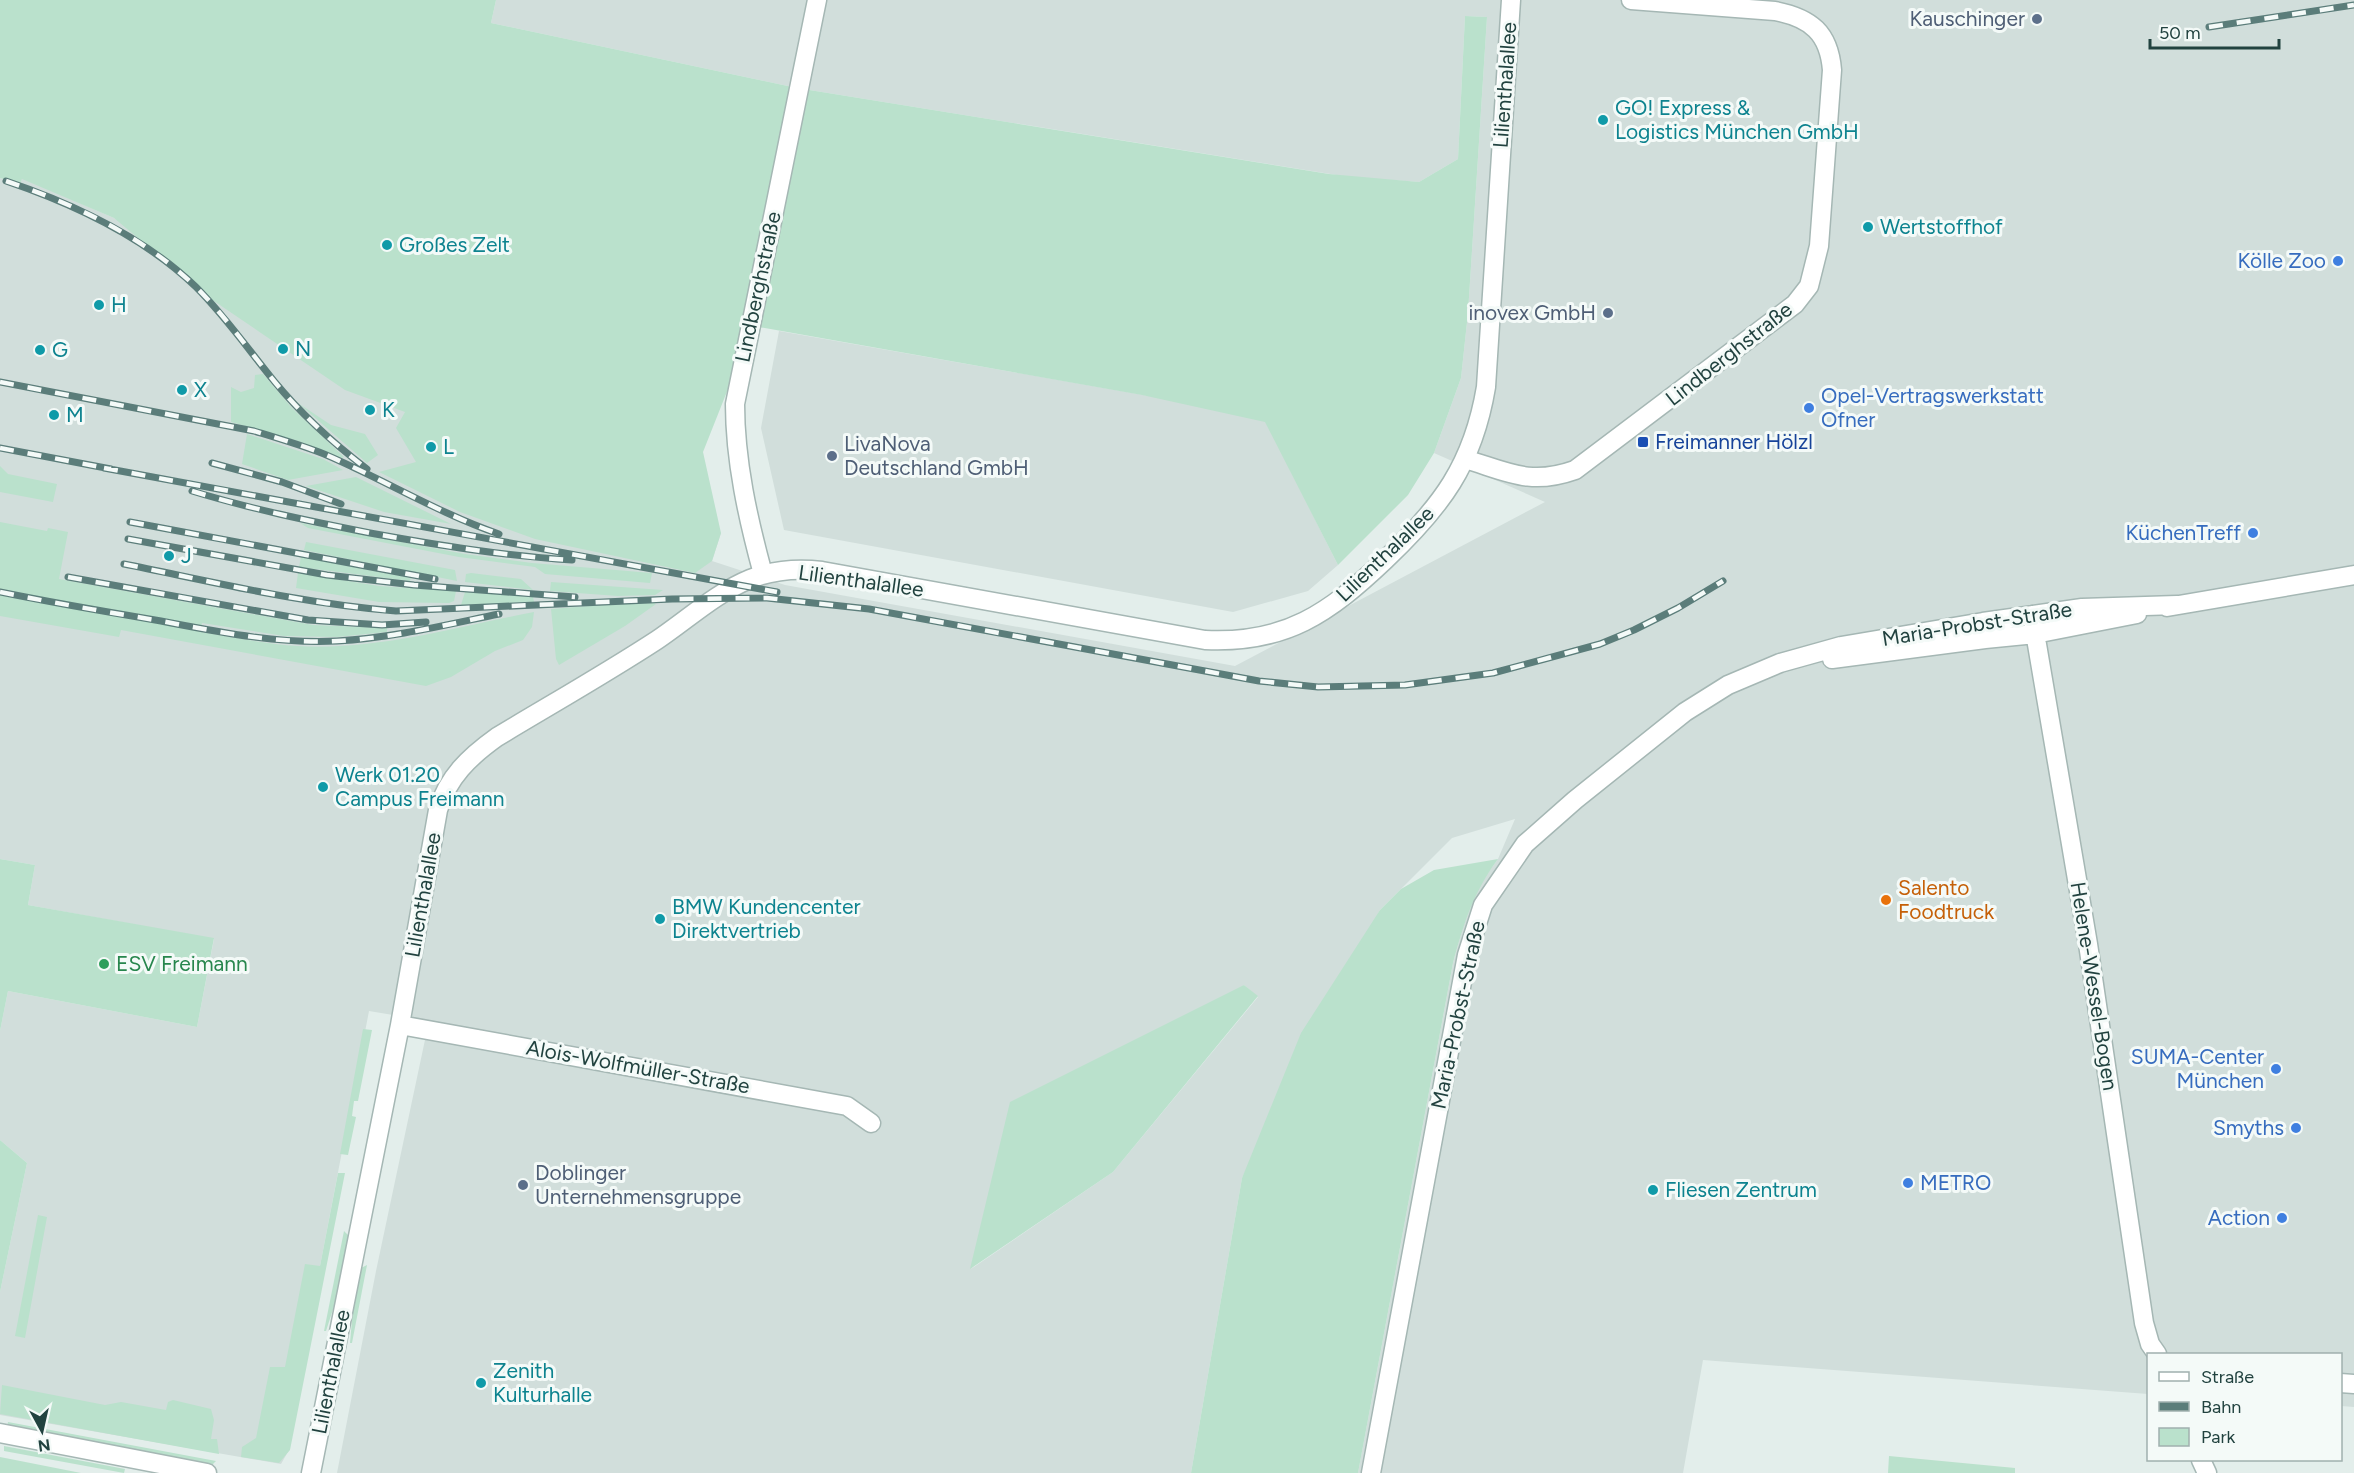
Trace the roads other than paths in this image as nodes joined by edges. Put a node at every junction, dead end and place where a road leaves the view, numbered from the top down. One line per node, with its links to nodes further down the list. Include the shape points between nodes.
1 (817, 0): 5 (street, Lindberghstraße, via 735,404 740,468)
2 (1511, 0): 4 (street, Lilienthalallee, via 1486,387 1477,430)
3 (1631, 0): 4 (street, Lindberghstraße, via 1787,13 1812,24 1820,34 1832,70 1819,246 1813,275 1795,304 1575,470 1554,477 1530,478)
4 (1465, 459): 5 (street, Lilienthalallee, via 1452,485 1424,520 1351,592 1310,620 1259,637 1222,641 1183,638 822,571)
5 (763, 574): 11 (street, Lilienthalallee, via 739,584 611,669 496,737 458,770 438,810)
6 (2354, 575): 7 (street, Maria-Probst-Straße)
7 (2177, 605): 8 (street, Maria-Probst-Straße, via 2082,608); 9 (street, Maria-Probst-Straße)
8 (2032, 615): 9 (street, Helene-Wessel-Bogen); 10 (street, Maria-Probst-Straße, via 1841,646)
9 (2036, 634): 10 (street, Maria-Probst-Straße); 13 (street, Helene-Wessel-Bogen, via 2088,944 2144,1323)
10 (1780, 663): 17 (street, Maria-Probst-Straße, via 1728,685 1685,712 1575,800 1525,844 1483,905 1467,955)
11 (400, 1025): 12 (street, Alois-Wolfmüller-Straße, via 847,1106); 16 (street, Lilienthalallee)
12 (871, 1123)
13 (2156, 1353)
14 (0, 1433): 15 (street)
15 (207, 1473)
16 (311, 1473)
17 (1371, 1473)

